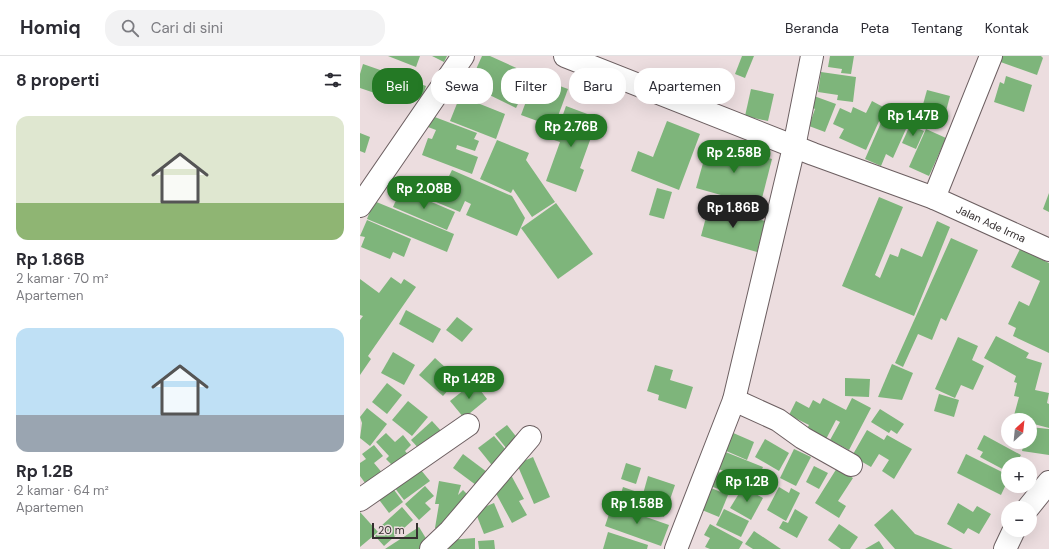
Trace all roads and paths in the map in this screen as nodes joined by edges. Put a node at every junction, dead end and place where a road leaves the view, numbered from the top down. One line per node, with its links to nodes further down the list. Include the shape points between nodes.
1 (463, 56): 7 (street)
2 (565, 56): 5 (street, Jalan Ade Irma)
3 (812, 56): 5 (street)
4 (990, 56): 6 (street)
5 (794, 147): 6 (street, Jalan Ade Irma); 9 (street)
6 (934, 198): 8 (street, Jalan Ade Irma)
7 (360, 206)
8 (1049, 250)
9 (734, 400): 12 (street, via 785,424 803,438); 18 (street)
10 (468, 425): 14 (street)
11 (530, 437): 17 (street, via 450,531)
12 (851, 465)
13 (1049, 482): 15 (street)
14 (360, 500)
15 (1034, 501)
16 (1011, 537): 19 (street)
17 (431, 549)
18 (676, 549)
19 (1005, 549)

